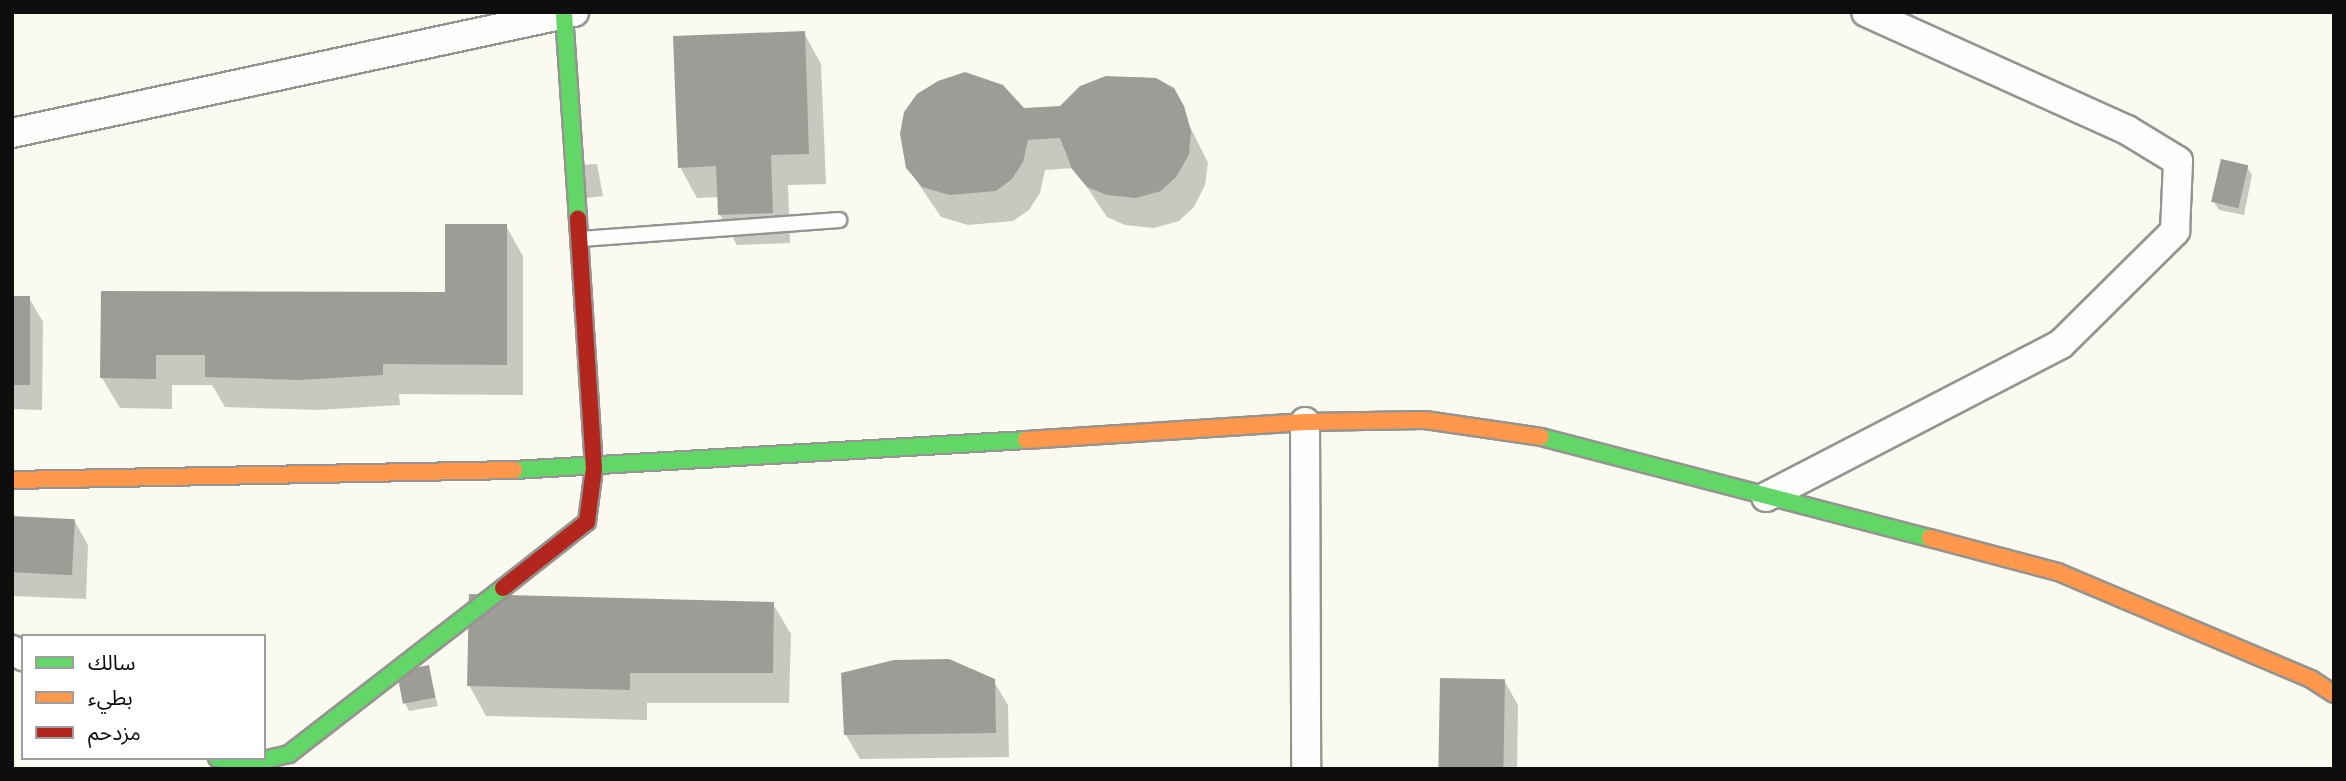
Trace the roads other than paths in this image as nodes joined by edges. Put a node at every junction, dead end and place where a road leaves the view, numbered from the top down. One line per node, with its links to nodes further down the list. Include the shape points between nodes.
1 (1866, 12): 9 (street, via 2127,130 2178,161 2175,231 2061,344)
2 (569, 13): 3 (street); 5 (street)
3 (12, 133)
4 (839, 220): 5 (lane)
5 (579, 239): 7 (street)
6 (1305, 422): 7 (street); 9 (street, via 1425,420 1569,441); 14 (street)
7 (594, 468): 8 (street); 11 (street, via 587,522 289,754)
8 (12, 480)
9 (1766, 497): 10 (street, via 2058,572 2311,679)
10 (2334, 694)
11 (266, 759)
12 (227, 760): 13 (street, via 247,764)
13 (264, 760)
14 (1306, 769)

